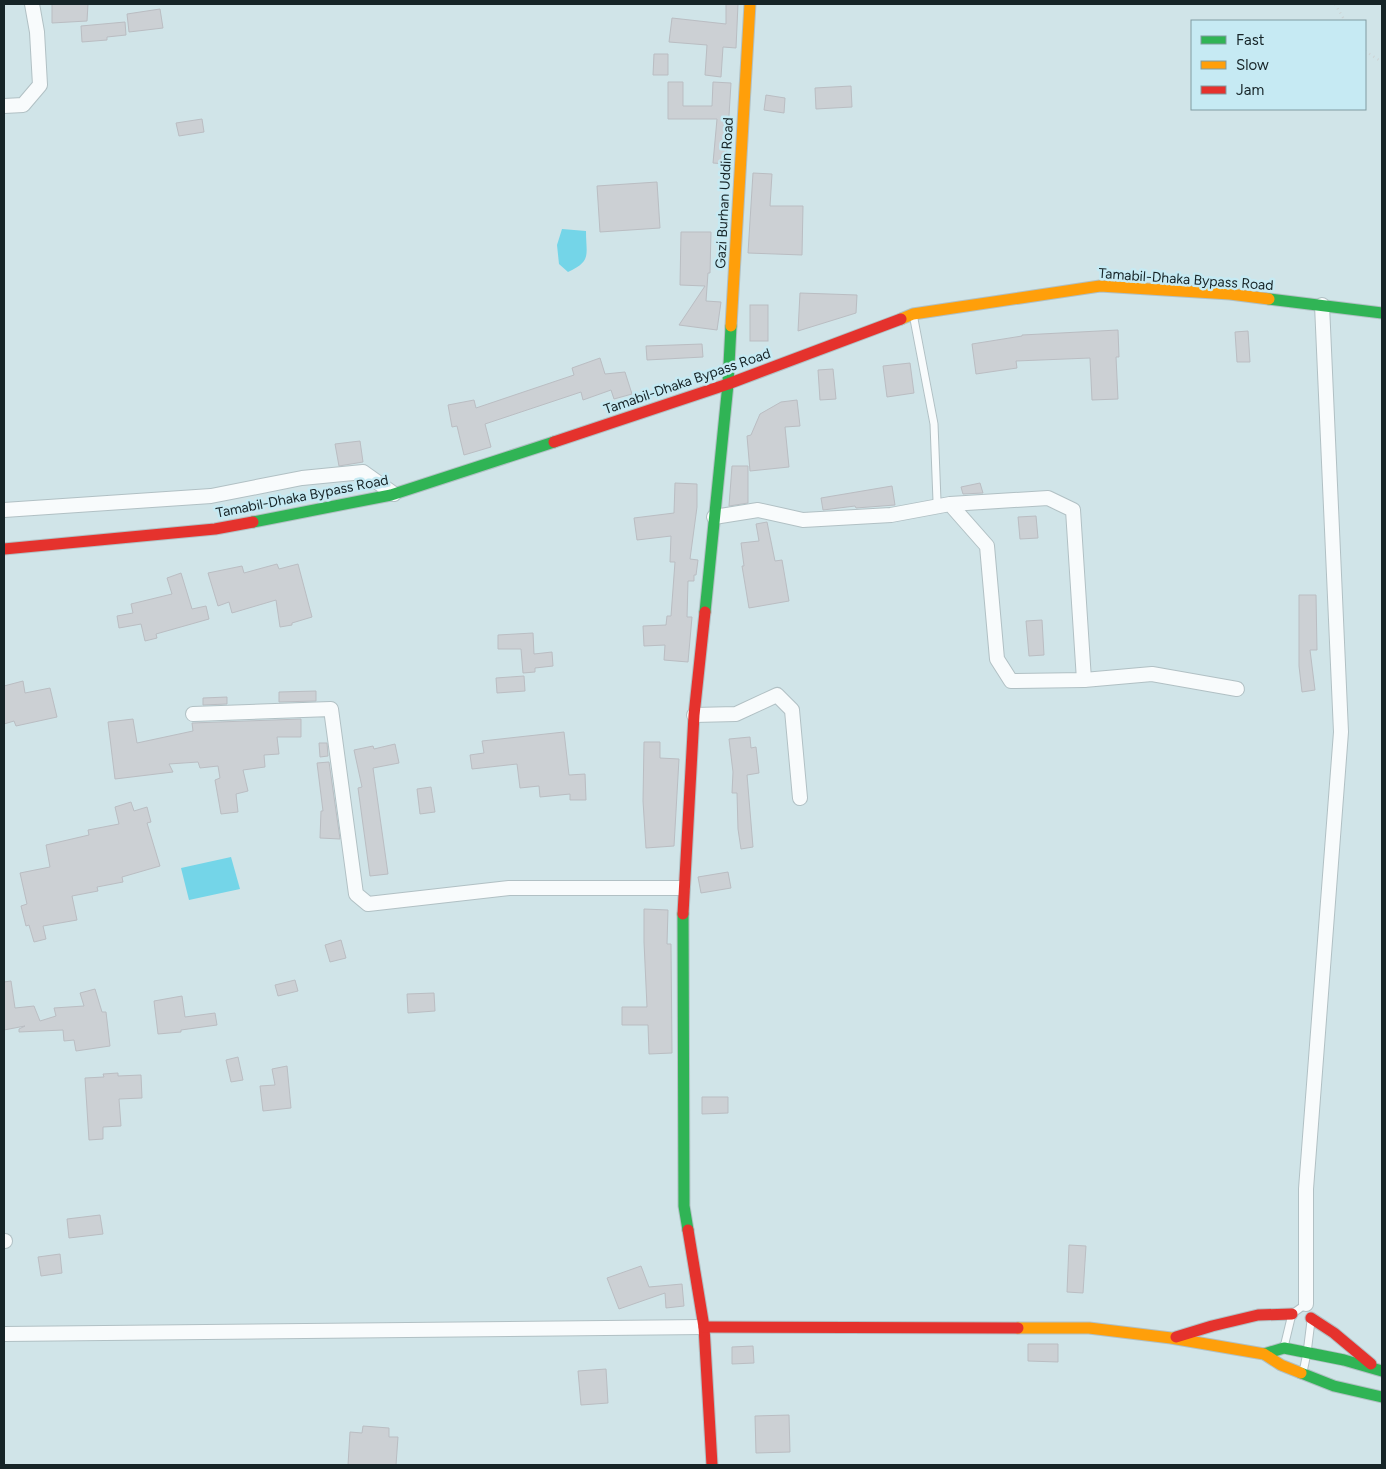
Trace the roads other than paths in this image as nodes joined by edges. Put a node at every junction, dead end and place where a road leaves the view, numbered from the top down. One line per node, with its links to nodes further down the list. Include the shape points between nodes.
1 (32, 4): 3 (street, via 40,85 23,105)
2 (750, 4): 7 (main road, Gazi Burhan Uddin Road)
3 (4, 106)
4 (1322, 305): 5 (main road, Tamabil-Dhaka Bypass Road); 6 (main road, Tamabil-Dhaka Bypass Road, via 1230,294 1100,286); 19 (street, via 1341,732 1306,1189)
5 (1382, 313)
6 (913, 314): 7 (main road, Tamabil-Dhaka Bypass Road); 9 (lane, via 934,424)
7 (728, 384): 8 (main road, Tamabil-Dhaka Bypass Road); 11 (main road, Gazi Burhan Uddin Road)
8 (394, 494): 10 (street, via 363,472 302,478 211,496); 12 (main road, Tamabil-Dhaka Bypass Road, via 215,529)
9 (944, 503): 11 (street, via 891,515 813,520 758,510); 13 (street, via 987,546 998,659 1011,681); 13 (street, via 1048,498 1073,510)
10 (4, 510)
11 (714, 517): 16 (main road, Gazi Burhan Uddin Road)
12 (4, 549)
13 (1084, 680): 14 (street, via 1152,674)
14 (1237, 689)
15 (192, 714): 18 (street, via 331,709 356,894 368,904 509,888)
16 (694, 715): 17 (street, via 736,714 777,695 792,710); 18 (main road, Gazi Burhan Uddin Road)
17 (800, 798)
18 (683, 888): 22 (main road, Gazi Burhan Uddin Road, via 684,1206)
19 (1306, 1304): 20 (lane); 21 (lane)
20 (1292, 1314): 24 (main road, via 1258,1315); 25 (lane)
21 (1311, 1318): 26 (lane); 29 (main road, via 1326,1326)
22 (704, 1327): 23 (street); 24 (main road, via 1089,1328); 32 (main road, Gazi Burhan Uddin Road)
23 (4, 1334)
24 (1171, 1338): 27 (main road)
25 (1284, 1348): 26 (main road); 27 (main road); 28 (lane)
26 (1307, 1353): 29 (main road); 30 (lane)
27 (1264, 1354): 28 (main road)
28 (1281, 1365): 30 (main road)
29 (1381, 1371)
30 (1303, 1373): 31 (main road, via 1334,1386)
31 (1382, 1397)
32 (712, 1465)

